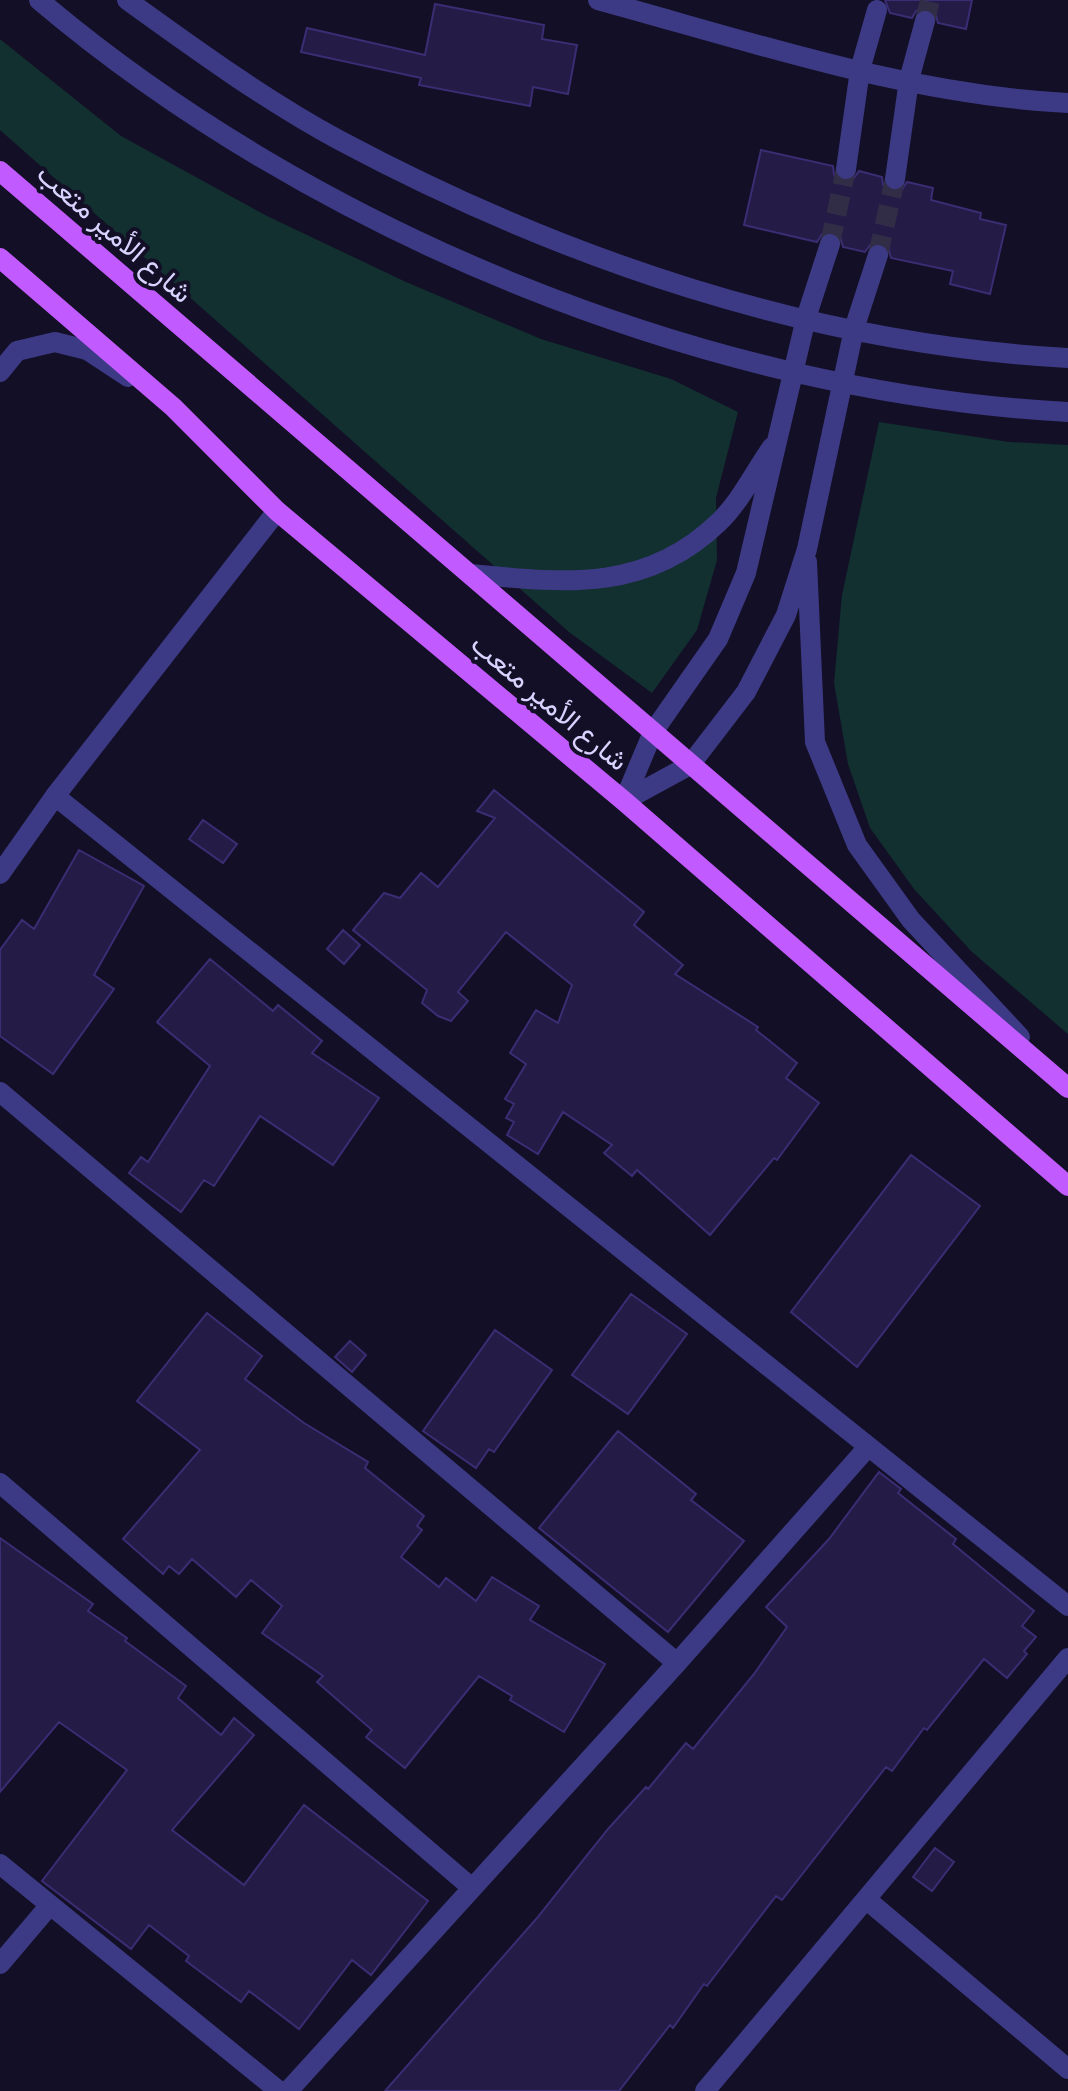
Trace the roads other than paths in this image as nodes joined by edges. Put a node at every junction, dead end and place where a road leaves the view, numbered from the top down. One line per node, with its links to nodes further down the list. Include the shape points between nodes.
1 (39, 0): 18 (street, via 177,103 311,186 367,214 590,312)
2 (127, 0): 15 (street, via 337,139 447,193 564,245 678,286)
3 (598, 0): 6 (street)
4 (877, 10): 6 (street)
5 (925, 21): 7 (street)
6 (860, 70): 7 (street); 9 (street)
7 (909, 80): 8 (street); 11 (street)
8 (1068, 103)
9 (846, 169)
10 (0, 171): 26 (main road, شارع الأمير متعب)
11 (895, 179)
12 (830, 244): 15 (street)
13 (878, 255): 16 (street)
14 (0, 258): 21 (main road, شارع الأمير متعب)
15 (806, 318): 16 (street); 18 (street)
16 (854, 329): 17 (street); 20 (street)
17 (1068, 358)
18 (795, 371): 20 (street); 23 (street)
19 (0, 372): 21 (street, via 17,351 55,342 87,350)
20 (843, 381): 22 (street, via 1012,409); 25 (street)
21 (173, 407): 24 (main road, شارع الأمير متعب)
22 (1068, 412)
23 (779, 438): 26 (street, via 721,520 681,555 631,574 557,583); 29 (street, via 746,573 718,639)
24 (277, 511): 31 (street); 32 (main road, شارع الأمير متعب)
25 (807, 549): 27 (street); 28 (street)
26 (471, 574): 29 (main road, شارع الأمير متعب)
27 (786, 615): 28 (street); 30 (street, via 746,692)
28 (810, 620): 34 (street, via 815,742 857,845 911,920)
29 (653, 732): 30 (main road, شارع الأمير متعب); 32 (street)
30 (690, 765): 32 (street); 34 (main road, شارع الأمير متعب)
31 (55, 796): 33 (street); 37 (street)
32 (624, 801): 36 (main road, شارع الأمير متعب)
33 (0, 874)
34 (1066, 1086)
35 (0, 1092): 41 (street)
36 (1068, 1186)
37 (868, 1447): 39 (street); 41 (street)
38 (0, 1483): 43 (street)
39 (1068, 1606)
40 (1068, 1658): 44 (street)
41 (677, 1663): 43 (street)
42 (0, 1864): 45 (street)
43 (472, 1888): 49 (street)
44 (867, 1900): 47 (street); 50 (street)
45 (50, 1905): 46 (street); 48 (street)
46 (0, 1964)
47 (1068, 2069)
48 (279, 2091)
49 (288, 2091)
50 (705, 2091)

